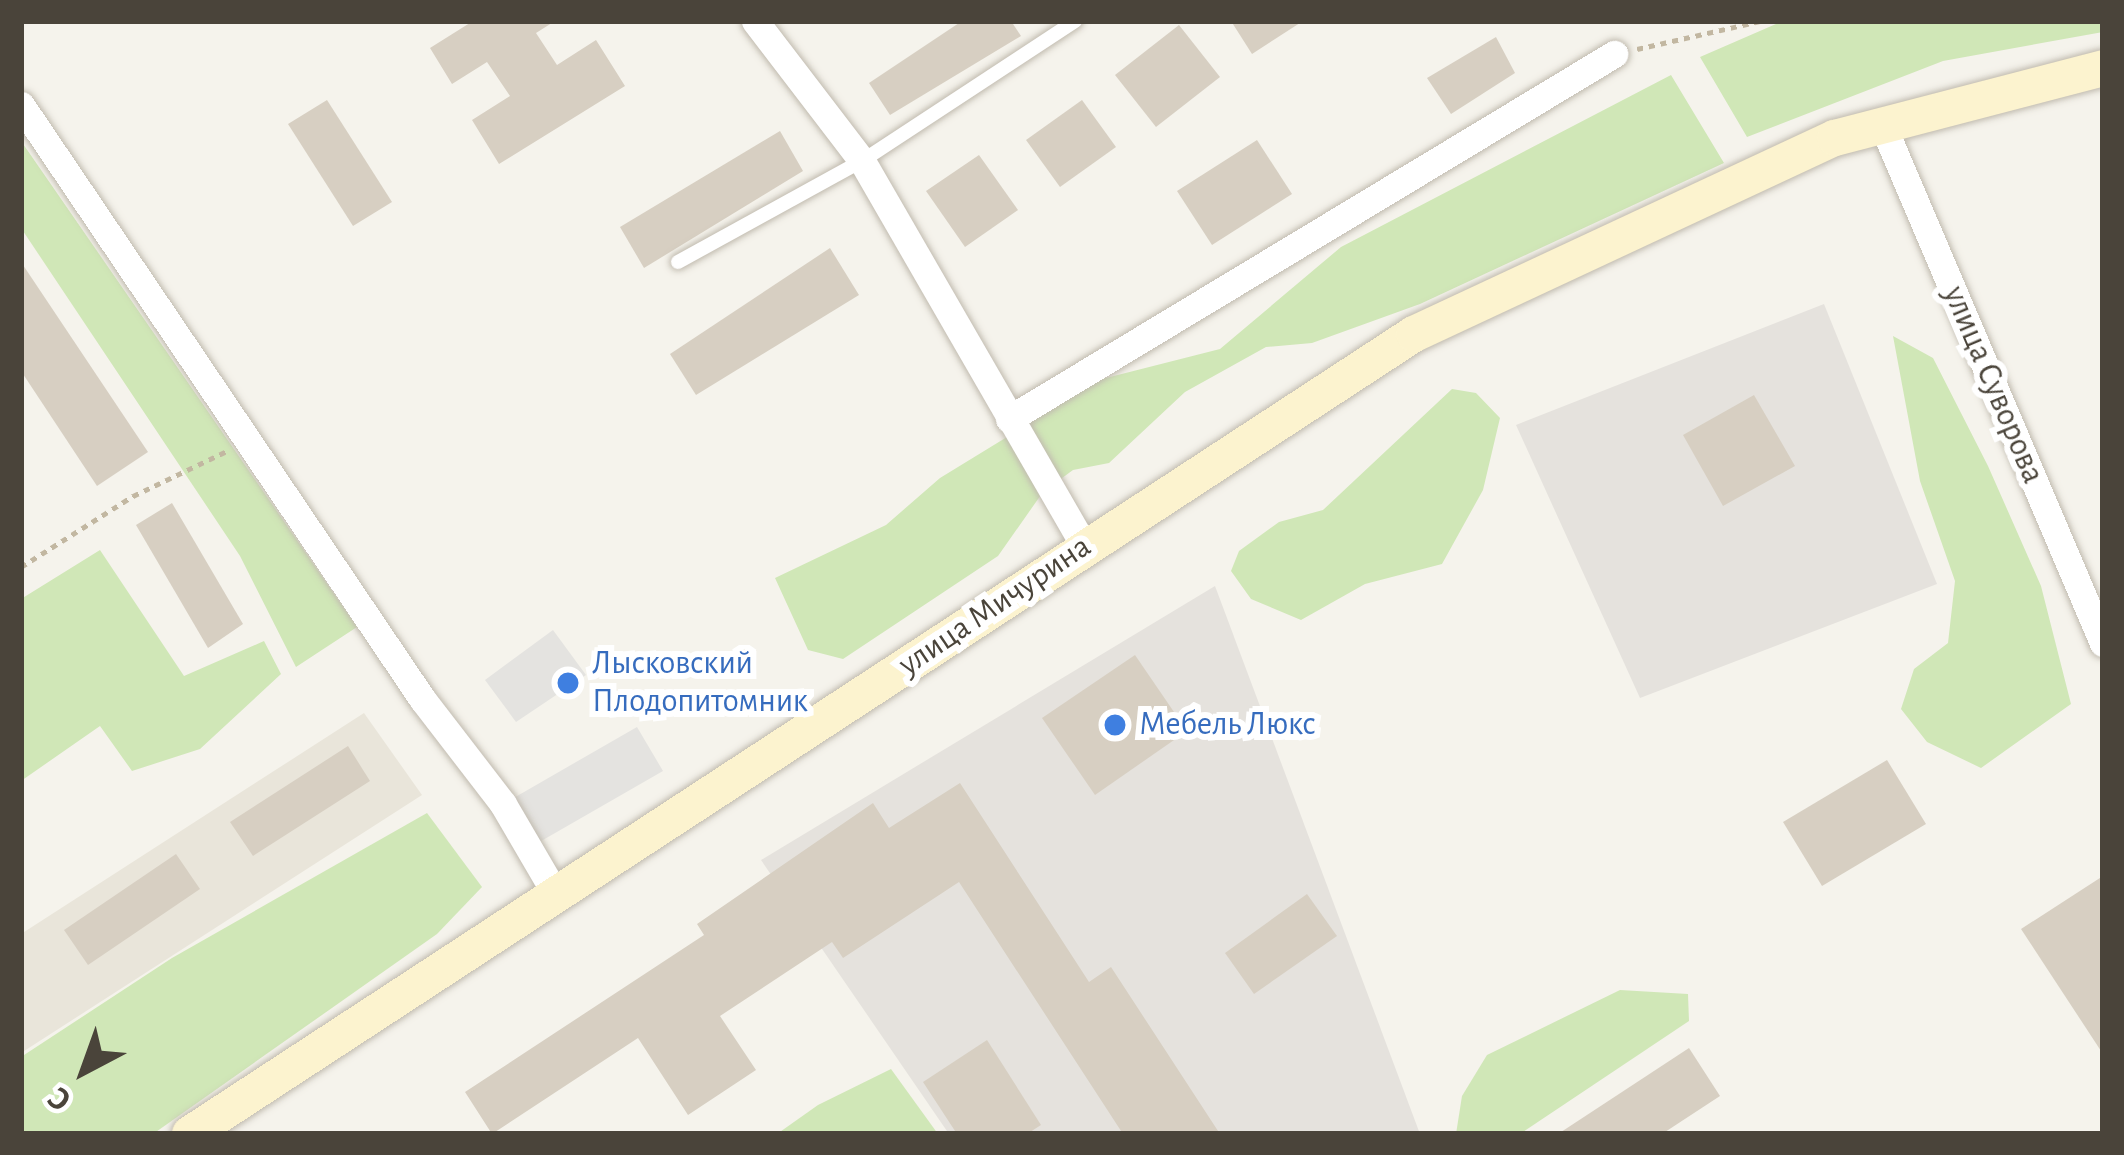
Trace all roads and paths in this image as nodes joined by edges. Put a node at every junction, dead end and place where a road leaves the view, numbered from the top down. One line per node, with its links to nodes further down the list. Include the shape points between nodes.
1 (755, 21): 8 (street)
2 (1075, 21): 8 (lane)
3 (1760, 21): 4 (path)
4 (1614, 54): 10 (street)
5 (2103, 68): 7 (main road, улица Мичурина)
6 (21, 105): 11 (street)
7 (1883, 126): 12 (main road, улица Мичурина, via 1835,139 1414,334); 14 (street, улица Суворова)
8 (862, 161): 9 (lane); 10 (street)
9 (678, 262)
10 (1009, 419): 12 (street)
11 (249, 441): 13 (path, via 133,496); 15 (street, via 503,804)
12 (1084, 545): 15 (main road, улица Мичурина)
13 (21, 567)
14 (2103, 643)
15 (555, 893): 16 (main road, улица Мичурина)
16 (196, 1132)

